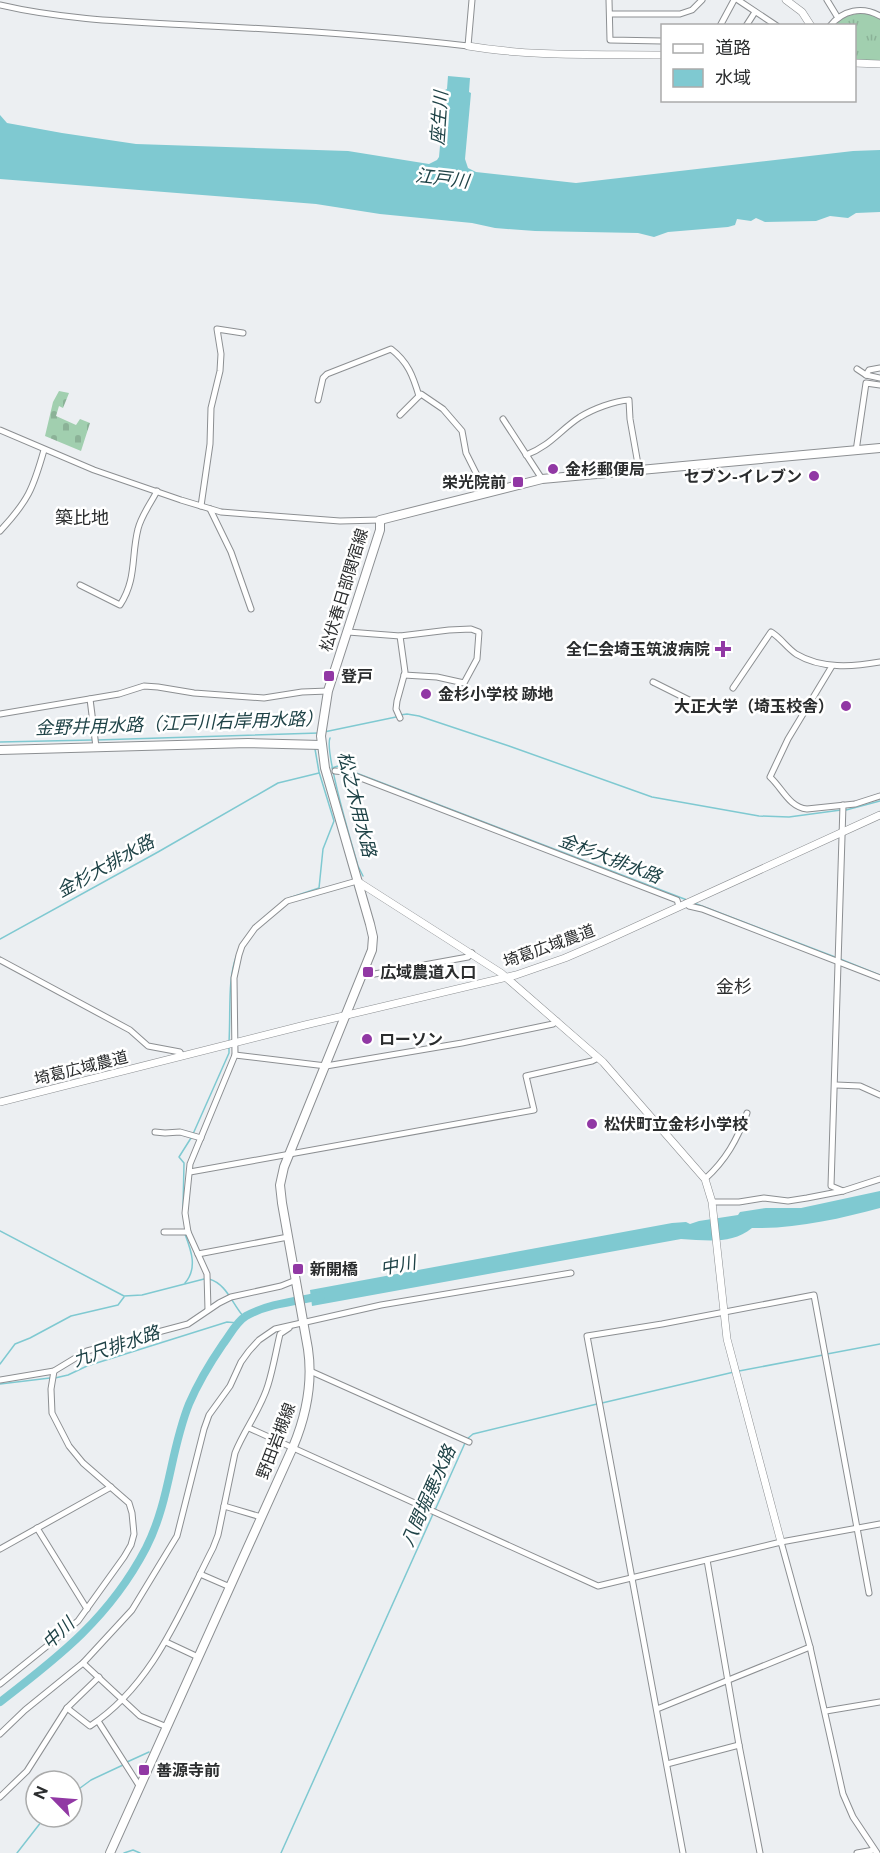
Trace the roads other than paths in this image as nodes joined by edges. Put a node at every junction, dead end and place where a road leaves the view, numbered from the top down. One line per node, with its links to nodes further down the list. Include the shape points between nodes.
1 (10, 0): 9 (street)
2 (472, 0): 20 (street)
3 (609, 0): 11 (street)
4 (736, 0): 10 (street); 14 (street)
5 (786, 0): 17 (street, via 800,9)
6 (827, 0): 13 (street)
7 (699, 1): 11 (street, via 692,10 680,14)
8 (0, 5): 9 (street)
9 (9, 7): 20 (street, via 108,20 342,33)
10 (755, 12): 15 (street); 16 (street)
11 (610, 14): 19 (street, via 610,40)
12 (880, 15): 13 (street, via 861,10)
13 (838, 18): 18 (street)
14 (721, 24)
15 (747, 24)
16 (774, 24)
17 (810, 24)
18 (832, 24)
19 (661, 41)
20 (468, 46): 21 (street, via 548,54)
21 (661, 55)
22 (856, 63): 23 (street)
23 (880, 64)
24 (243, 333): 43 (street, via 217,329 220,371)
25 (880, 368): 27 (street, via 869,370)
26 (856, 369): 27 (street)
27 (866, 375): 28 (street)
28 (880, 378)
29 (880, 386): 37 (street, via 866,383)
30 (419, 396): 31 (street, via 412,373 394,348 327,374); 32 (street); 42 (street, via 443,409 462,431 466,453)
31 (318, 400)
32 (400, 415)
33 (503, 419): 38 (street)
34 (0, 430): 36 (street)
35 (880, 448): 37 (main road, 松伏春日部関宿線)
36 (44, 450): 41 (street); 46 (street, via 28,498)
37 (856, 451): 39 (main road, 松伏春日部関宿線)
38 (526, 455): 39 (street, via 540,450 581,417 629,400); 40 (street)
39 (639, 470): 40 (main road, 松伏春日部関宿線)
40 (542, 479): 42 (main road, 松伏春日部関宿線)
41 (157, 491): 43 (street); 47 (street, via 137,530 134,570 120,605)
42 (486, 493): 45 (main road, 松伏春日部関宿線)
43 (201, 506): 44 (street)
44 (210, 509): 45 (street, via 297,519); 48 (street, via 231,552)
45 (380, 520): 49 (main road, 松伏春日部関宿線)
46 (0, 531)
47 (80, 585)
48 (251, 609)
49 (348, 632): 50 (street); 56 (main road, 松伏春日部関宿線)
50 (400, 636): 53 (street); 53 (street, via 476,629 480,637 477,659 464,683)
51 (880, 662): 52 (street)
52 (832, 666): 55 (street, via 800,656 776,632 771,632); 66 (street, via 770,777 795,807)
53 (404, 675): 60 (street, via 397,701)
54 (653, 682): 58 (street)
55 (734, 688)
56 (328, 691): 57 (street, via 264,698 144,686); 61 (main road, 松伏春日部関宿線)
57 (90, 699): 59 (street); 62 (street)
58 (689, 700)
59 (0, 714)
60 (399, 716)
61 (322, 737): 62 (main road); 69 (main road, 野田岩槻線, via 325,768)
62 (96, 747): 63 (main road)
63 (0, 750)
64 (335, 771): 70 (street, via 600,869)
65 (880, 796): 66 (street)
66 (844, 809): 68 (street)
67 (880, 815): 68 (street, 埼葛広域農道)
68 (844, 831): 70 (street, 埼葛広域農道); 73 (street)
69 (357, 881): 71 (street); 74 (main road, 野田岩槻線, via 373,937); 79 (street, via 287,901 248,937 238,955 234,978)
70 (683, 905): 73 (street); 75 (street, 埼葛広域農道, via 565,958)
71 (472, 953): 74 (street, via 468,957); 75 (street)
72 (0, 960): 80 (street, via 130,1030 148,1046 180,1052)
73 (840, 964): 76 (street); 84 (street)
74 (364, 974): 77 (main road, 野田岩槻線)
75 (506, 977): 77 (street, 埼葛広域農道); 78 (street)
76 (880, 978)
77 (346, 1016): 79 (street, 埼葛広域農道); 83 (main road, 野田岩槻線)
78 (556, 1021): 82 (street); 83 (street, via 462,1043)
79 (236, 1043): 80 (street, 埼葛広域農道); 81 (street)
80 (182, 1056): 86 (street, 埼葛広域農道)
81 (235, 1056): 83 (street); 89 (street)
82 (598, 1058): 90 (street, via 526,1076 534,1110); 92 (street)
83 (326, 1066): 90 (main road, 野田岩槻線)
84 (836, 1085): 85 (street, via 860,1086); 94 (street, via 831,1186)
85 (880, 1095)
86 (0, 1102)
87 (747, 1113): 92 (street, via 735,1144)
88 (155, 1132): 89 (street, via 180,1132)
89 (201, 1138): 91 (street)
90 (289, 1154): 91 (street); 98 (main road, 野田岩槻線, via 280,1185)
91 (190, 1172): 97 (street, via 185,1212)
92 (705, 1179): 95 (street)
93 (880, 1179): 94 (street)
94 (843, 1191): 95 (street, via 788,1201 764,1198)
95 (712, 1203): 103 (street)
96 (165, 1232): 97 (street)
97 (188, 1232): 99 (street)
98 (288, 1237): 99 (street); 101 (main road, 野田岩槻線)
99 (198, 1254): 102 (street, via 207,1274)
100 (571, 1273): 104 (street)
101 (297, 1283): 102 (street, via 231,1297); 104 (main road, 野田岩槻線)
102 (208, 1310): 105 (street, via 188,1324 87,1351)
103 (722, 1312): 116 (street, via 814,1295); 117 (street); 121 (street, via 587,1336)
104 (302, 1322): 106 (main road, 野田岩槻線); 108 (street, via 280,1334 268,1386); 128 (street, via 275,1329 259,1340 241,1362 209,1415 177,1536 132,1610)
105 (54, 1371): 107 (street); 111 (street, via 52,1413 69,1446)
106 (310, 1371): 109 (street); 110 (main road, 野田岩槻線, via 304,1414)
107 (0, 1380)
108 (249, 1428): 110 (street); 112 (street, via 235,1453)
109 (469, 1442)
110 (292, 1448): 113 (main road, 野田岩槻線); 121 (street, via 598,1586)
111 (111, 1486): 115 (street); 124 (street, via 129,1503 134,1534 131,1545)
112 (224, 1506): 113 (street); 120 (street, via 218,1535)
113 (261, 1517): 122 (main road, 野田岩槻線)
114 (880, 1524): 116 (street)
115 (37, 1528): 118 (street); 124 (street)
116 (856, 1528): 117 (street); 123 (street)
117 (782, 1542): 119 (street); 126 (street)
118 (0, 1549)
119 (707, 1560): 121 (street); 130 (street)
120 (200, 1574): 122 (street); 125 (street)
121 (632, 1577): 135 (street)
122 (230, 1587): 127 (main road, 野田岩槻線)
123 (869, 1593)
124 (87, 1609): 131 (street, via 78,1621)
125 (166, 1642): 127 (street); 132 (street)
126 (810, 1647): 130 (street); 136 (street)
127 (198, 1657): 138 (main road, 野田岩槻線)
128 (83, 1663): 129 (street); 139 (street)
129 (99, 1677): 132 (street); 134 (street)
130 (727, 1680): 135 (street); 140 (street)
131 (0, 1684)
132 (123, 1700): 137 (street); 138 (street, via 140,1716)
133 (880, 1702): 136 (street)
134 (67, 1708): 137 (street, via 87,1725); 143 (street, via 27,1771)
135 (657, 1709): 141 (street)
136 (826, 1711): 144 (street, via 843,1796)
137 (98, 1721): 142 (street)
138 (167, 1727): 142 (main road, 野田岩槻線)
139 (0, 1734)
140 (739, 1746): 141 (street); 147 (street)
141 (667, 1764): 146 (street)
142 (140, 1787): 145 (main road, 野田岩槻線)
143 (0, 1797)
144 (876, 1851): 148 (street)
145 (110, 1853)
146 (683, 1853)
147 (760, 1853)
148 (857, 1853)

